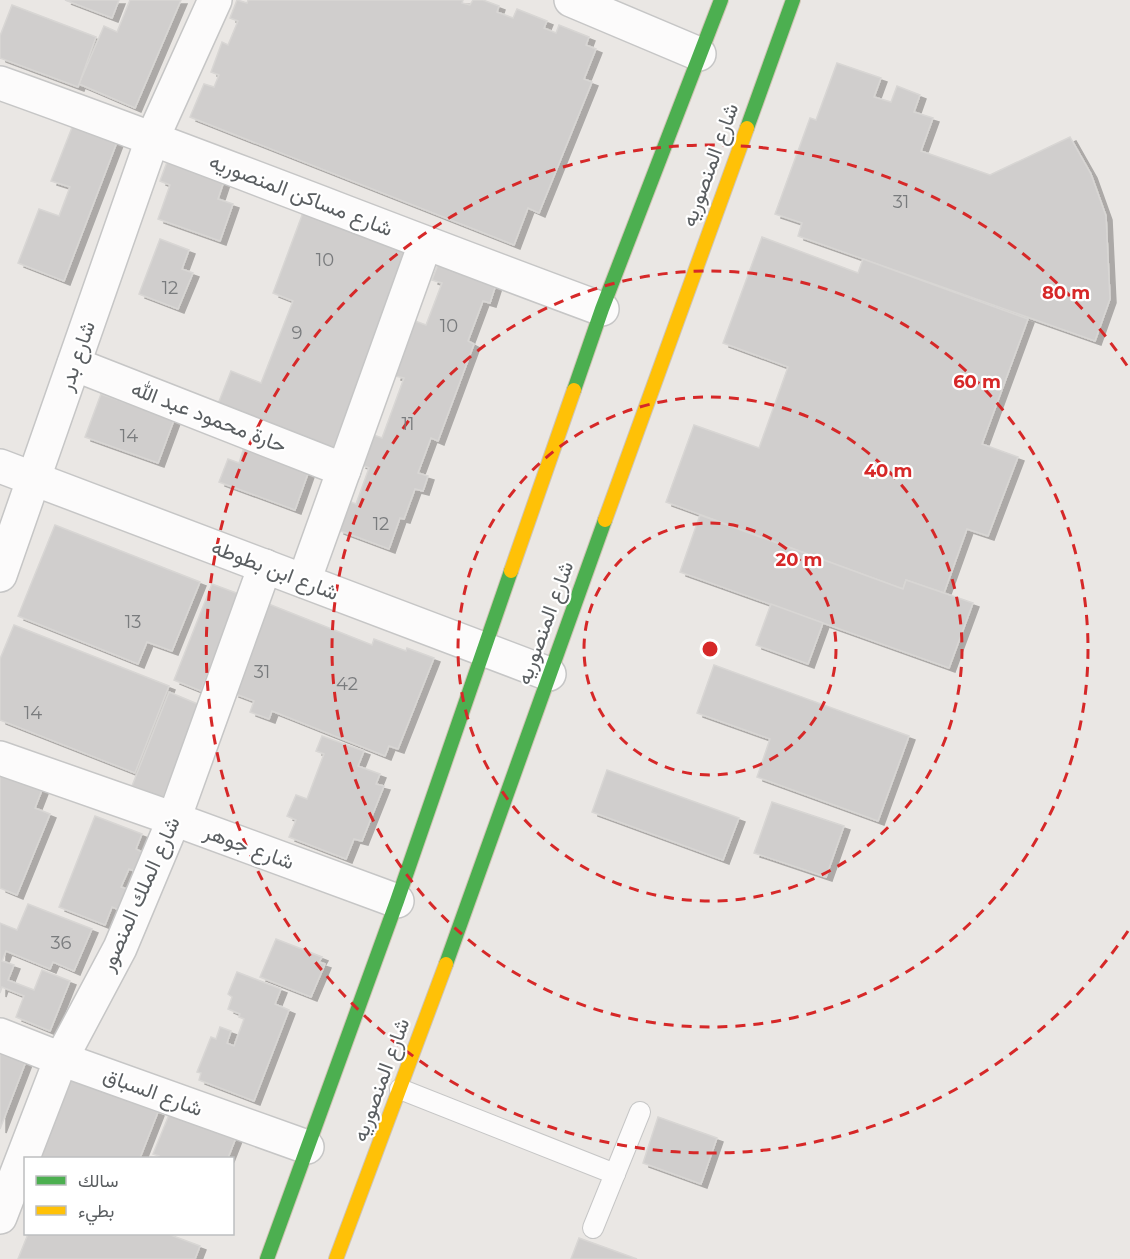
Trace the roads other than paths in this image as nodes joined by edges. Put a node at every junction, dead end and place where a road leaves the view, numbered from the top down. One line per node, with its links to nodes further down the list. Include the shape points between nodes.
1 (216, 0): 7 (street, شارع بدر)
2 (571, 0): 5 (street)
3 (721, 0): 5 (main road)
4 (793, 0): 18 (main road, شارع المنصوريه)
5 (699, 54): 9 (main road)
6 (0, 83): 7 (street, شارع مساكن المنصوريه)
7 (153, 137): 8 (street, شارع مساكن المنصوريه); 10 (street, شارع بدر)
8 (425, 244): 9 (street, شارع مساكن المنصوريه); 12 (street)
9 (602, 309): 17 (main road)
10 (74, 364): 12 (street, حارة محمود عبد الله); 13 (street, شارع بدر)
11 (0, 466): 13 (street, شارع ابن بطوطه)
12 (344, 470): 16 (street)
13 (34, 479): 14 (street, شارع ابن بطوطه); 15 (street, شارع بدر)
14 (265, 566): 16 (street, شارع ابن بطوطه); 20 (street, شارع الملك المنصور)
15 (0, 575)
16 (304, 581): 17 (street, شارع ابن بطوطه)
17 (485, 649): 18 (street, شارع ابن بطوطه); 21 (main road)
18 (549, 674): 24 (main road, شارع المنصوريه)
19 (0, 758): 20 (street, شارع جوهر)
20 (174, 819): 21 (street, شارع جوهر); 23 (street, شارع الملك المنصور, via 120,948)
21 (397, 901): 26 (main road)
22 (0, 1035): 23 (street, شارع السباق)
23 (60, 1059): 26 (street, شارع السباق); 28 (street, شارع الملك المنصور)
24 (400, 1089): 27 (lane); 31 (main road, شارع المنصوريه)
25 (640, 1112): 27 (lane)
26 (307, 1147): 30 (main road)
27 (615, 1174): 29 (lane)
28 (0, 1217)
29 (593, 1228)
30 (267, 1259)
31 (336, 1259)

